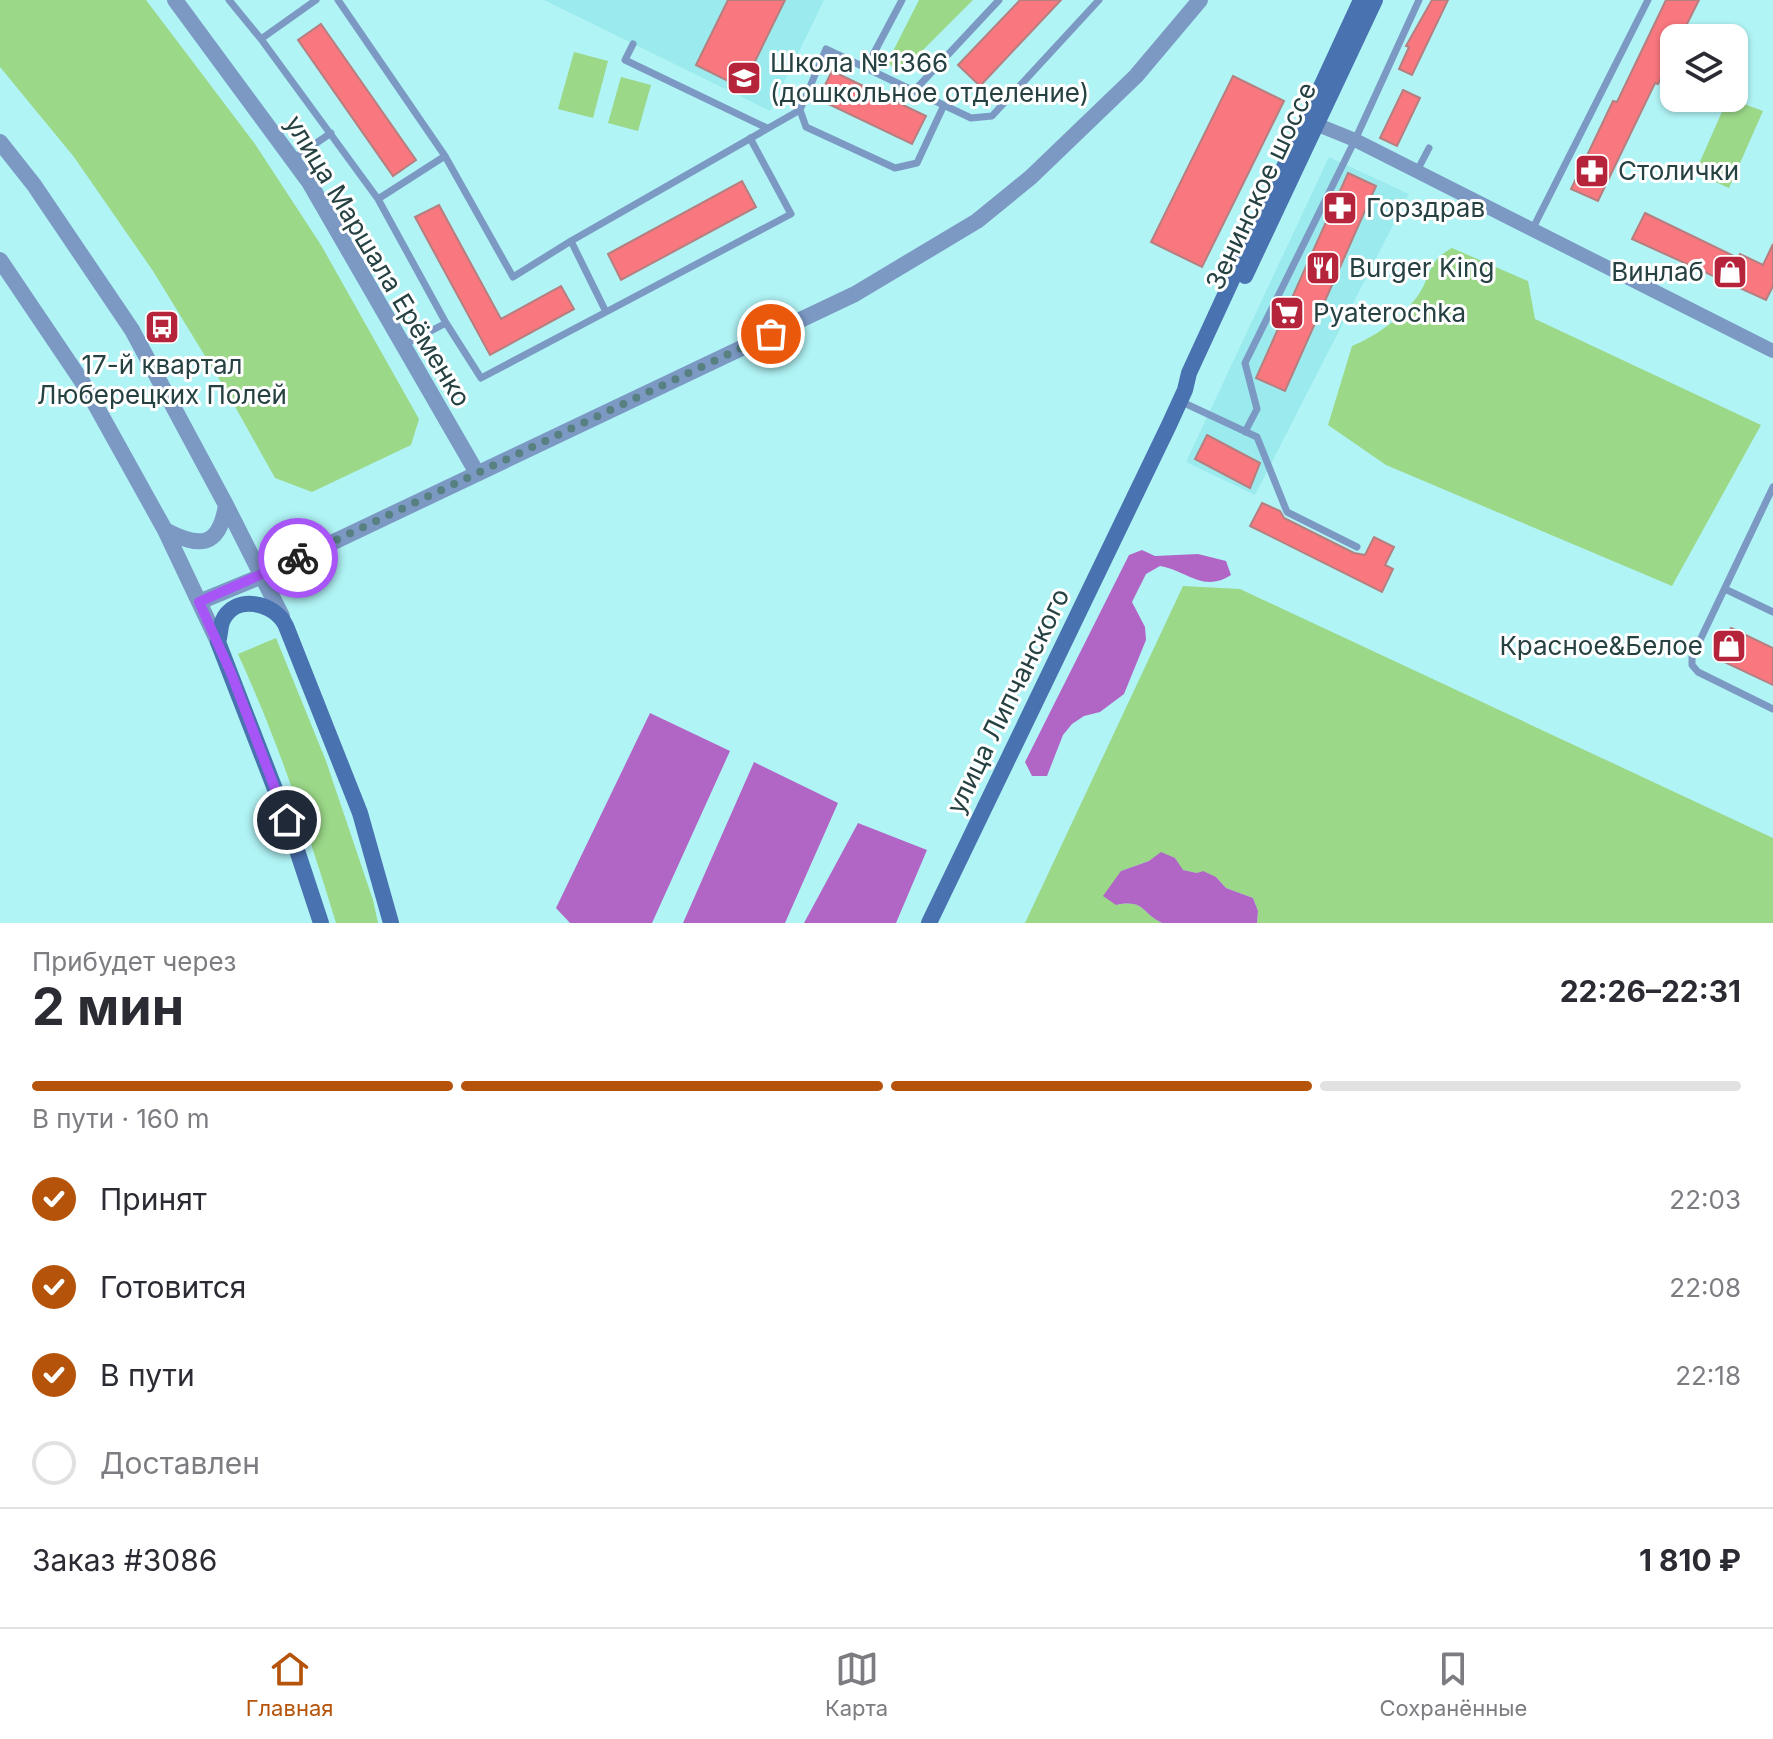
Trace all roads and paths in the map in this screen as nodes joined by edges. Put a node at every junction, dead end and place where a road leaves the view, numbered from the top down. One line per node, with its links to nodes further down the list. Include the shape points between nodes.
1 (175, 0): 27 (street, улица Маршала Ерёменко)
2 (229, 0): 13 (lane)
3 (316, 0): 13 (lane)
4 (338, 0): 26 (lane)
5 (902, 0): 15 (lane)
6 (999, 0): 16 (lane)
7 (1099, 0): 17 (lane, via 992,116 971,118)
8 (1200, 0): 39 (street, via 1136,76 977,221 855,294)
9 (1361, 0): 37 (main road, Зенинское шоссе)
10 (1375, 0): 19 (main road, Зенинское шоссе)
11 (1419, 0): 23 (lane)
12 (1648, 0): 30 (lane)
13 (261, 39): 21 (lane)
14 (633, 44): 20 (lane, via 625,60)
15 (866, 68): 16 (lane); 18 (lane, via 826,49)
16 (914, 91): 17 (lane)
17 (944, 105): 18 (lane, via 917,163 895,168 806,127)
18 (800, 110): 20 (lane)
19 (1318, 125): 23 (street); 37 (main road, Зенинское шоссе, via 1198,376)
20 (767, 128): 22 (lane)
21 (331, 133): 27 (lane); 29 (lane)
22 (750, 138): 31 (lane); 33 (lane, via 791,214)
23 (1355, 140): 28 (street); 38 (lane, via 1245,363 1257,409)
24 (0, 142): 42 (street, via 132,330)
25 (1429, 148): 28 (lane)
26 (445, 156): 29 (lane); 31 (lane, via 513,277)
27 (292, 159): 35 (street, улица Маршала Ерёменко)
28 (1417, 171): 30 (street)
29 (378, 199): 34 (lane)
30 (1532, 230): 36 (street)
31 (571, 241): 33 (lane)
32 (0, 260): 43 (street, via 85,386)
33 (606, 312): 34 (lane, via 481,378)
34 (446, 323): 35 (lane)
35 (404, 345): 39 (street, улица Маршала Ерёменко)
36 (1773, 351)
37 (1182, 395): 38 (lane); 41 (main road, Зенинское шоссе)
38 (1245, 432): 44 (lane, via 1257,437 1287,512)
39 (477, 473): 45 (street)
40 (1773, 487): 46 (lane)
41 (1131, 500): 54 (main road, улица Липчанского)
42 (226, 505): 43 (street, via 216,536 200,542 183,540); 45 (street)
43 (165, 530): 47 (street)
44 (1357, 547)
45 (262, 576): 47 (street); 49 (street)
46 (1725, 589): 48 (lane); 51 (lane, via 1692,665)
47 (199, 602): 50 (street)
48 (1773, 612)
49 (282, 616): 50 (main road, via 250,603 223,620); 53 (main road, via 360,813)
50 (218, 642): 52 (main road)
51 (1773, 709)
52 (321, 923)
53 (391, 923)
54 (929, 923)

